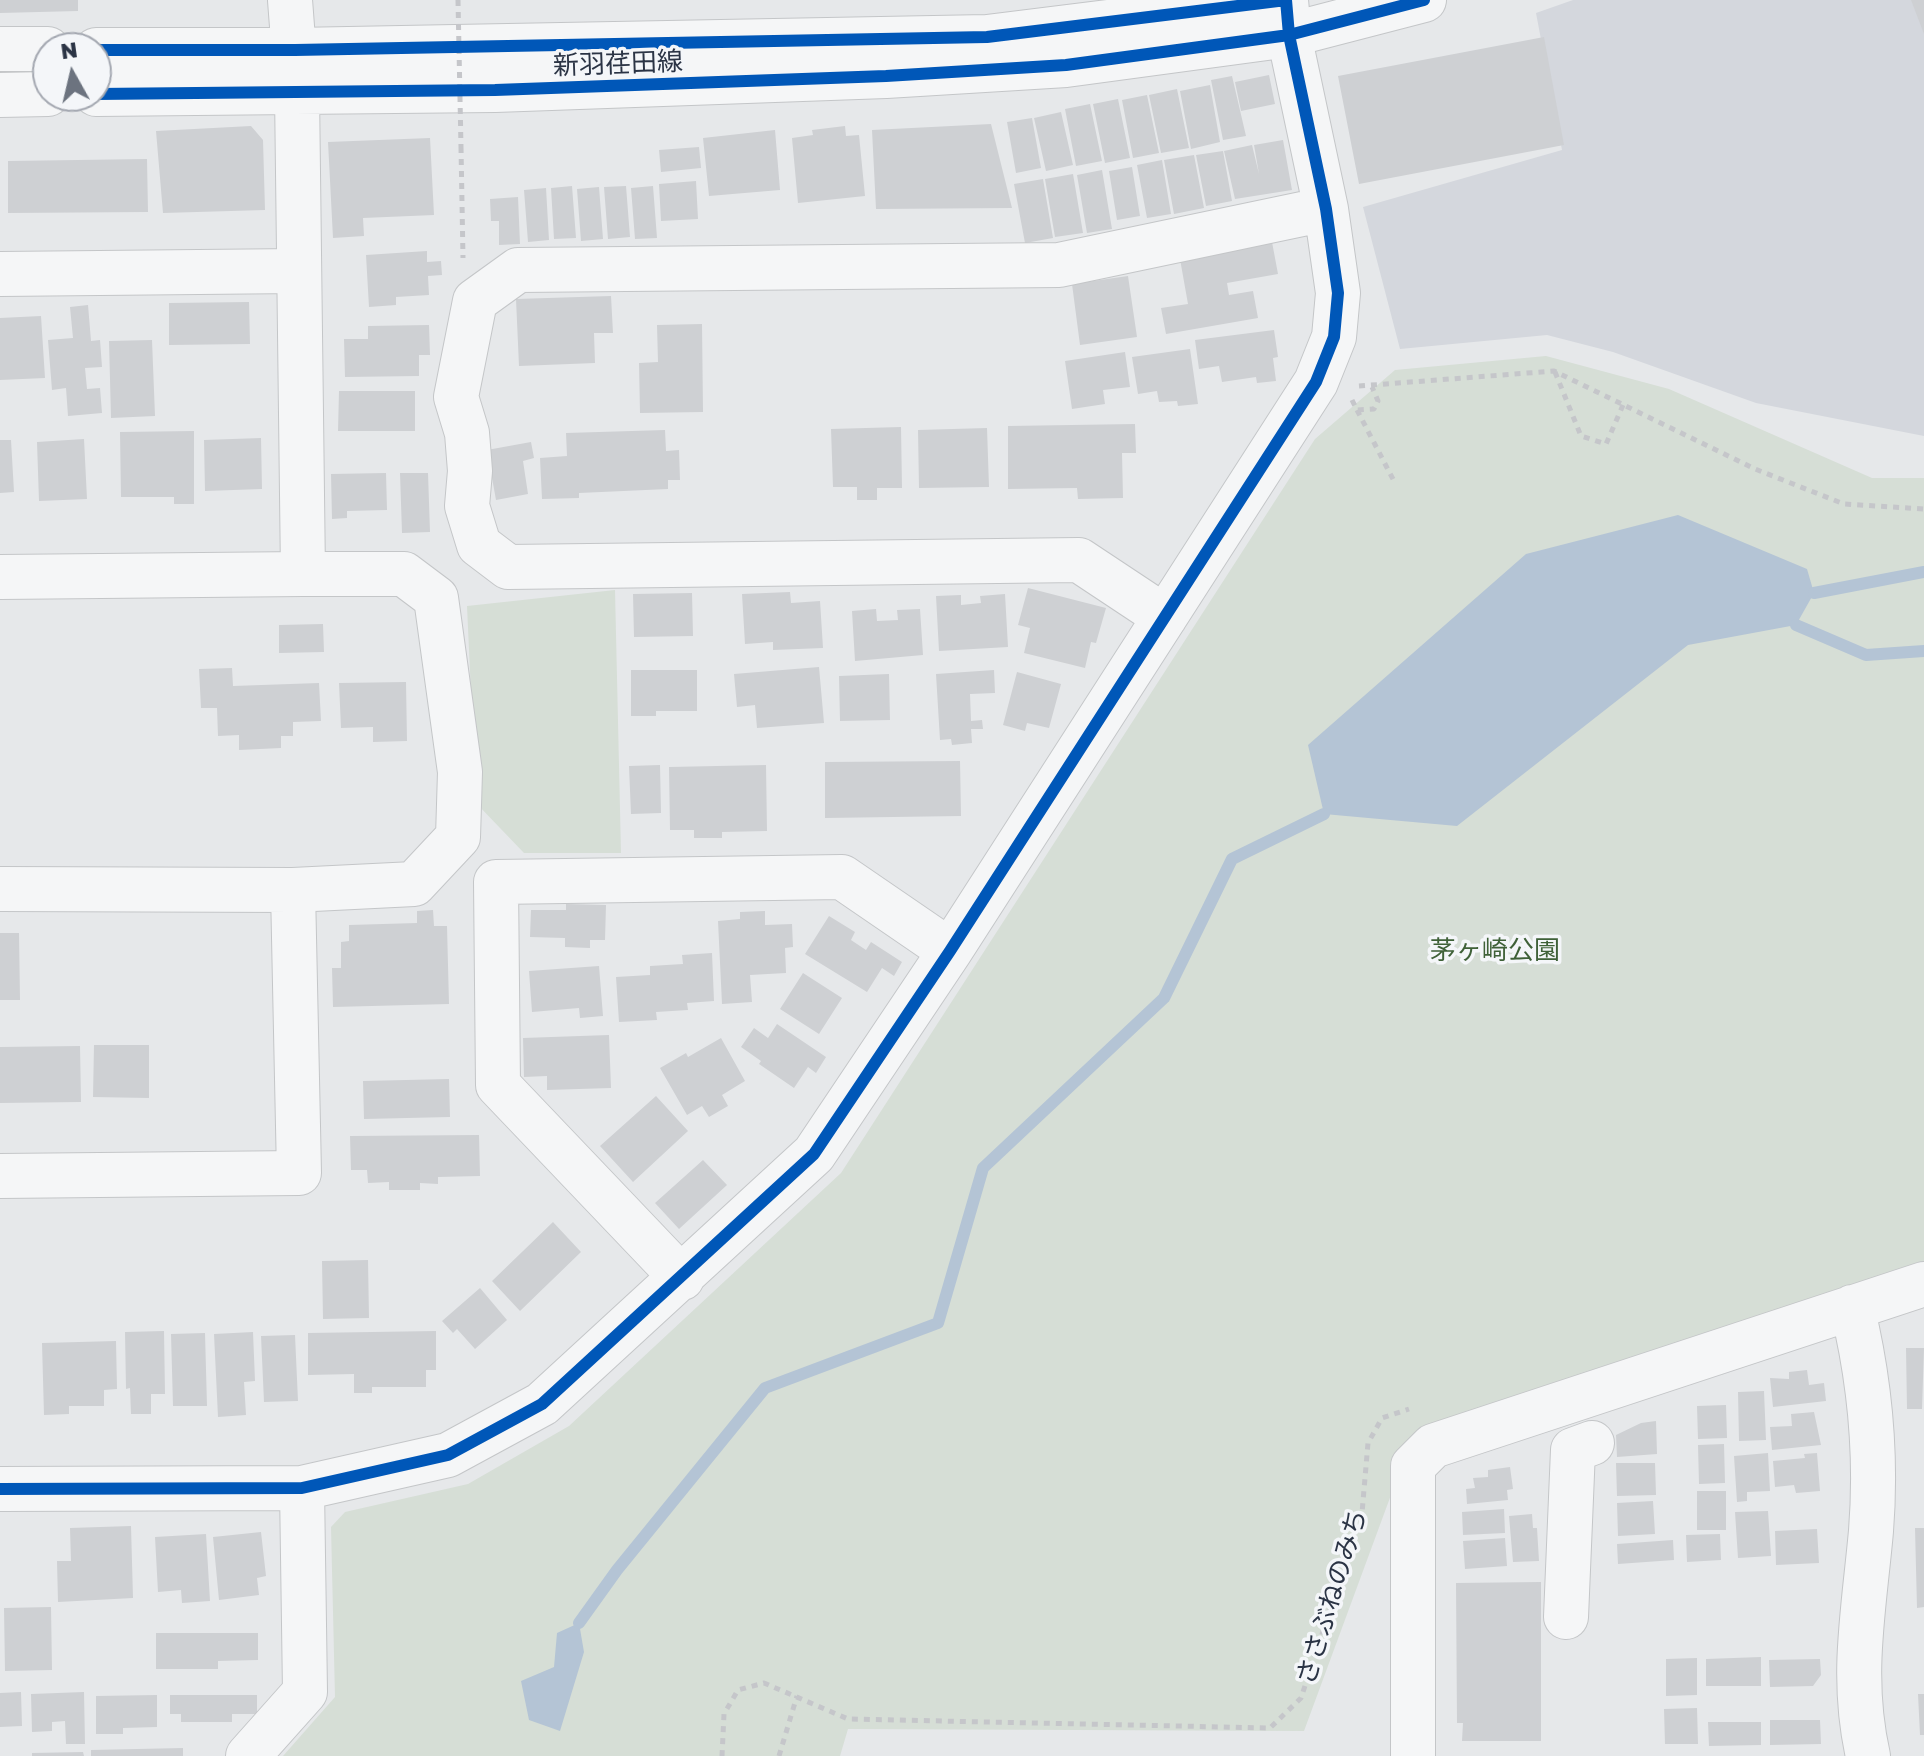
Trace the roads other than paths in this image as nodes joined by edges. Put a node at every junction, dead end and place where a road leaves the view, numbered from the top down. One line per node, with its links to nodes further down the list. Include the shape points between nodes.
1 (290, 0): 7 (street)
2 (1424, 0): 3 (street, 新羽荏田線)
3 (1287, 12): 7 (street, 新羽荏田線, via 987,37); 11 (street)
4 (0, 49): 5 (street)
5 (32, 49)
6 (112, 52): 7 (street, 新羽荏田線)
7 (296, 71): 8 (street, 新羽荏田線); 12 (street)
8 (112, 92)
9 (32, 94): 10 (street)
10 (0, 95)
11 (1326, 209): 16 (street, via 1338,293 1334,337 1316,382); 16 (street, via 1059,265 518,270 475,301 456,397 467,433 467,506 479,545 508,567 1079,560)
12 (298, 271): 13 (street); 14 (street)
13 (0, 274)
14 (303, 574): 15 (street); 18 (street, via 404,574 436,598 460,772 458,837 414,884)
15 (0, 577)
16 (1165, 617): 19 (street)
17 (0, 889): 18 (street)
18 (293, 890): 20 (street, via 299,1173)
19 (950, 951): 21 (street, via 814,1154); 21 (street, via 842,877 496,882 498,1085)
20 (0, 1176)
21 (682, 1278): 25 (street, via 542,1404 448,1455)
22 (1924, 1284): 23 (street)
23 (1852, 1307): 24 (street); 30 (street, via 1872,1414 1871,1530 1859,1626 1858,1713)
24 (1583, 1397): 27 (street, via 1592,1443 1573,1450); 29 (street, via 1433,1446 1413,1466)
25 (302, 1488): 26 (street); 28 (street, via 305,1692)
26 (0, 1489)
27 (1579, 1600)
28 (248, 1756)
29 (1413, 1756)
30 (1868, 1756)

